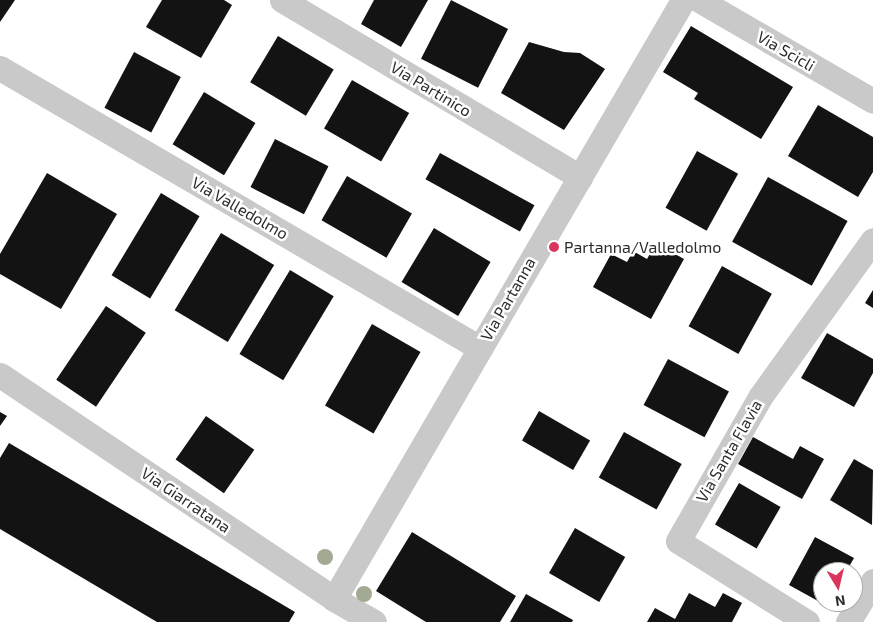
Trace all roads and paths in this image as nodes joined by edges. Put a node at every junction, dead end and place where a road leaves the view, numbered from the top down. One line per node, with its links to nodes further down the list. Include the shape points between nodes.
1 (282, 0): 6 (street, Via Partinico)
2 (683, 0): 6 (street, Via Partanna)
3 (699, 0): 5 (street, Via Scicli)
4 (0, 68): 8 (street, Via Valledolmo)
5 (873, 101)
6 (580, 177): 8 (street, Via Partanna)
7 (873, 240): 13 (street, Via Santa Flavia, via 760,397 678,541)
8 (480, 348): 11 (street, Via Partanna)
9 (0, 375): 11 (street, Via Giarratana)
10 (873, 581): 14 (street)
11 (334, 599): 12 (street, Via Giarratana)
12 (374, 622)
13 (807, 622)
14 (848, 622)

